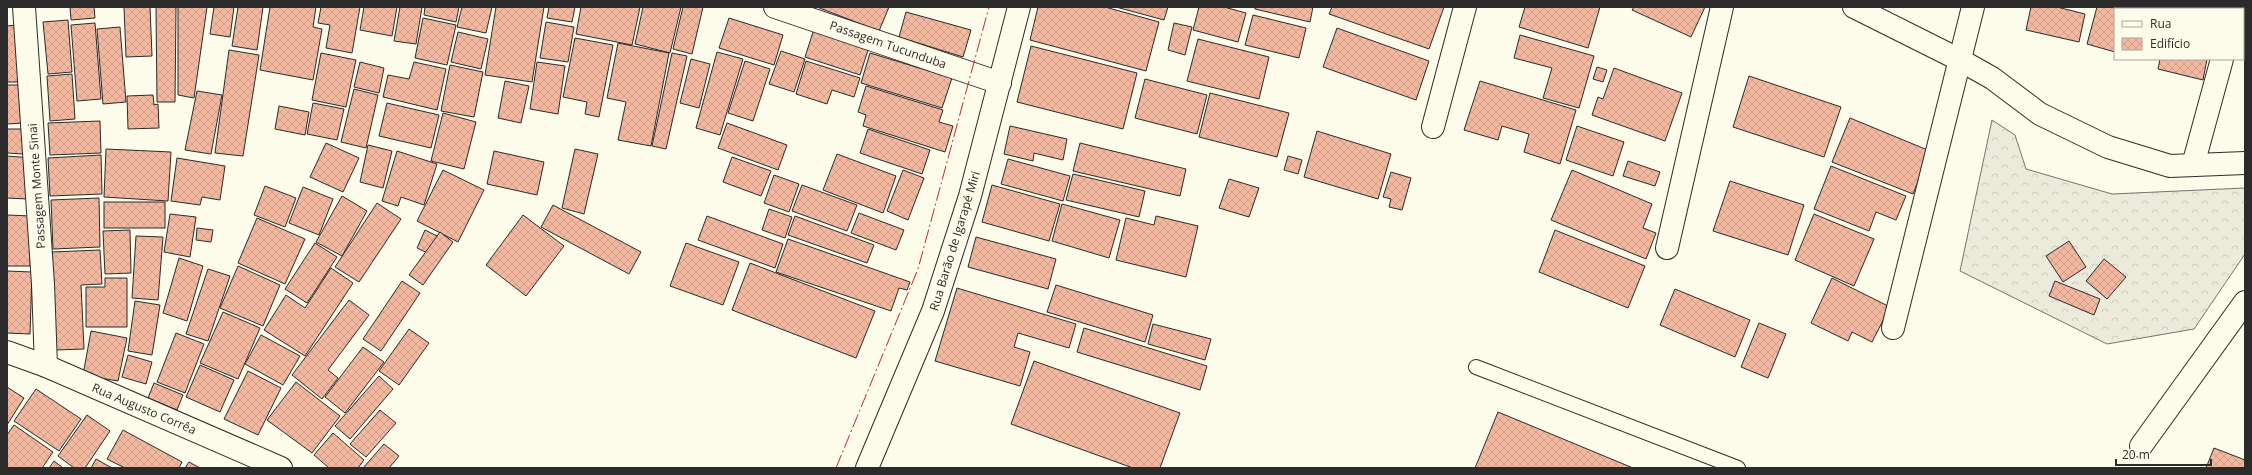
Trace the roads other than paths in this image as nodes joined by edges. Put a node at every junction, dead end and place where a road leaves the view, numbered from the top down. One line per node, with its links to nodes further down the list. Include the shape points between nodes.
1 (24, 7): 18 (street, Passagem Monte Sinai, via 43,284)
2 (775, 7): 10 (street, Passagem Tucunduba)
3 (1020, 7): 10 (street, Rua Barão de Igarapé Miri)
4 (1465, 7): 11 (street)
5 (1722, 7): 14 (street)
6 (1854, 7): 8 (street)
7 (1973, 7): 8 (street)
8 (1960, 60): 13 (street, via 1992,78 2040,114 2108,147 2170,166); 16 (street)
9 (2222, 60): 13 (street)
10 (1000, 83): 22 (street, Rua Barão de Igarapé Miri, via 970,196 933,311)
11 (1433, 127)
12 (2245, 163): 13 (street)
13 (2193, 165)
14 (1667, 248)
15 (2245, 302): 20 (street)
16 (1893, 328)
17 (7, 352): 18 (street, Rua Augusto Corrêa)
18 (46, 366): 21 (street, Rua Augusto Corrêa)
19 (1476, 367): 23 (lane)
20 (2141, 446)
21 (281, 468)
22 (867, 468)
23 (1738, 468)

